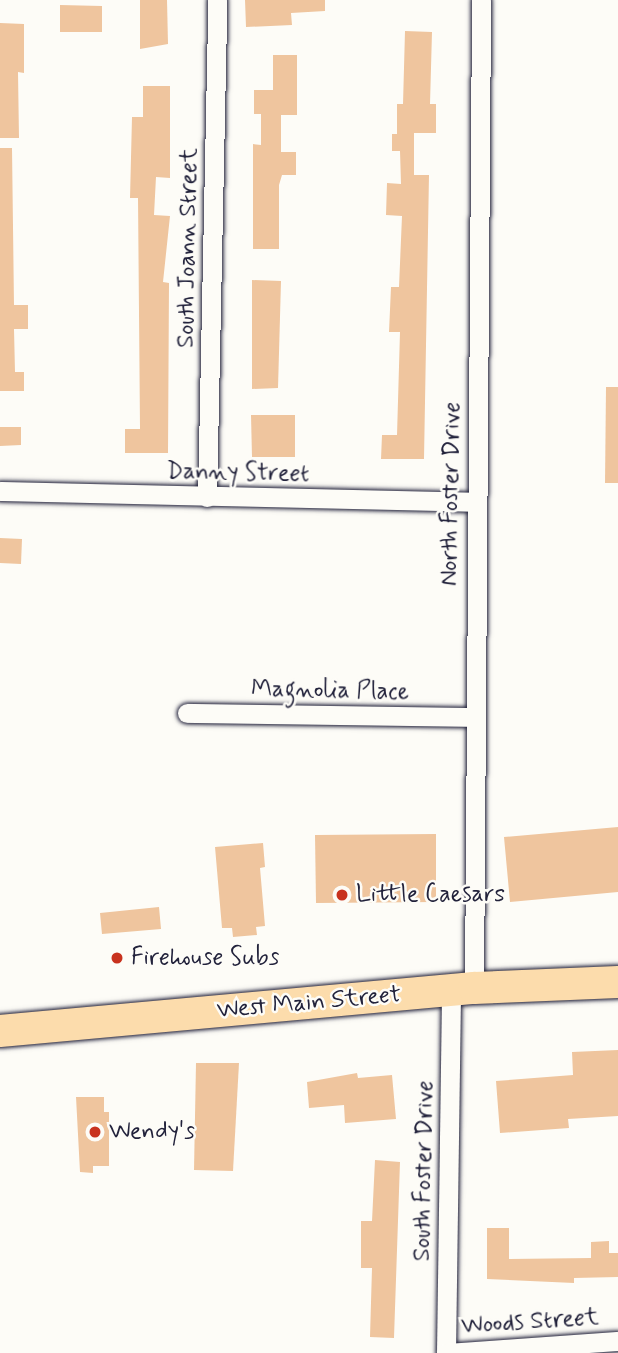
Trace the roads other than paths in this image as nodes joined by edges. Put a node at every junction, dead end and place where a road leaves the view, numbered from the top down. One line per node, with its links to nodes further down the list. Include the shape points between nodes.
1 (217, 0): 4 (street, South Joann Street)
2 (481, 0): 5 (street, North Foster Drive)
3 (0, 491): 4 (street, Danny Street)
4 (207, 497): 5 (street, Danny Street)
5 (475, 502): 7 (street, North Foster Drive)
6 (187, 713): 7 (street, Magnolia Place)
7 (473, 717): 9 (street, North Foster Drive)
8 (618, 982): 9 (main road, West Main Street)
9 (463, 989): 10 (main road, West Main Street); 12 (street, South Foster Drive)
10 (0, 1031)
11 (618, 1341): 12 (street, Woods Street)
12 (446, 1353)

